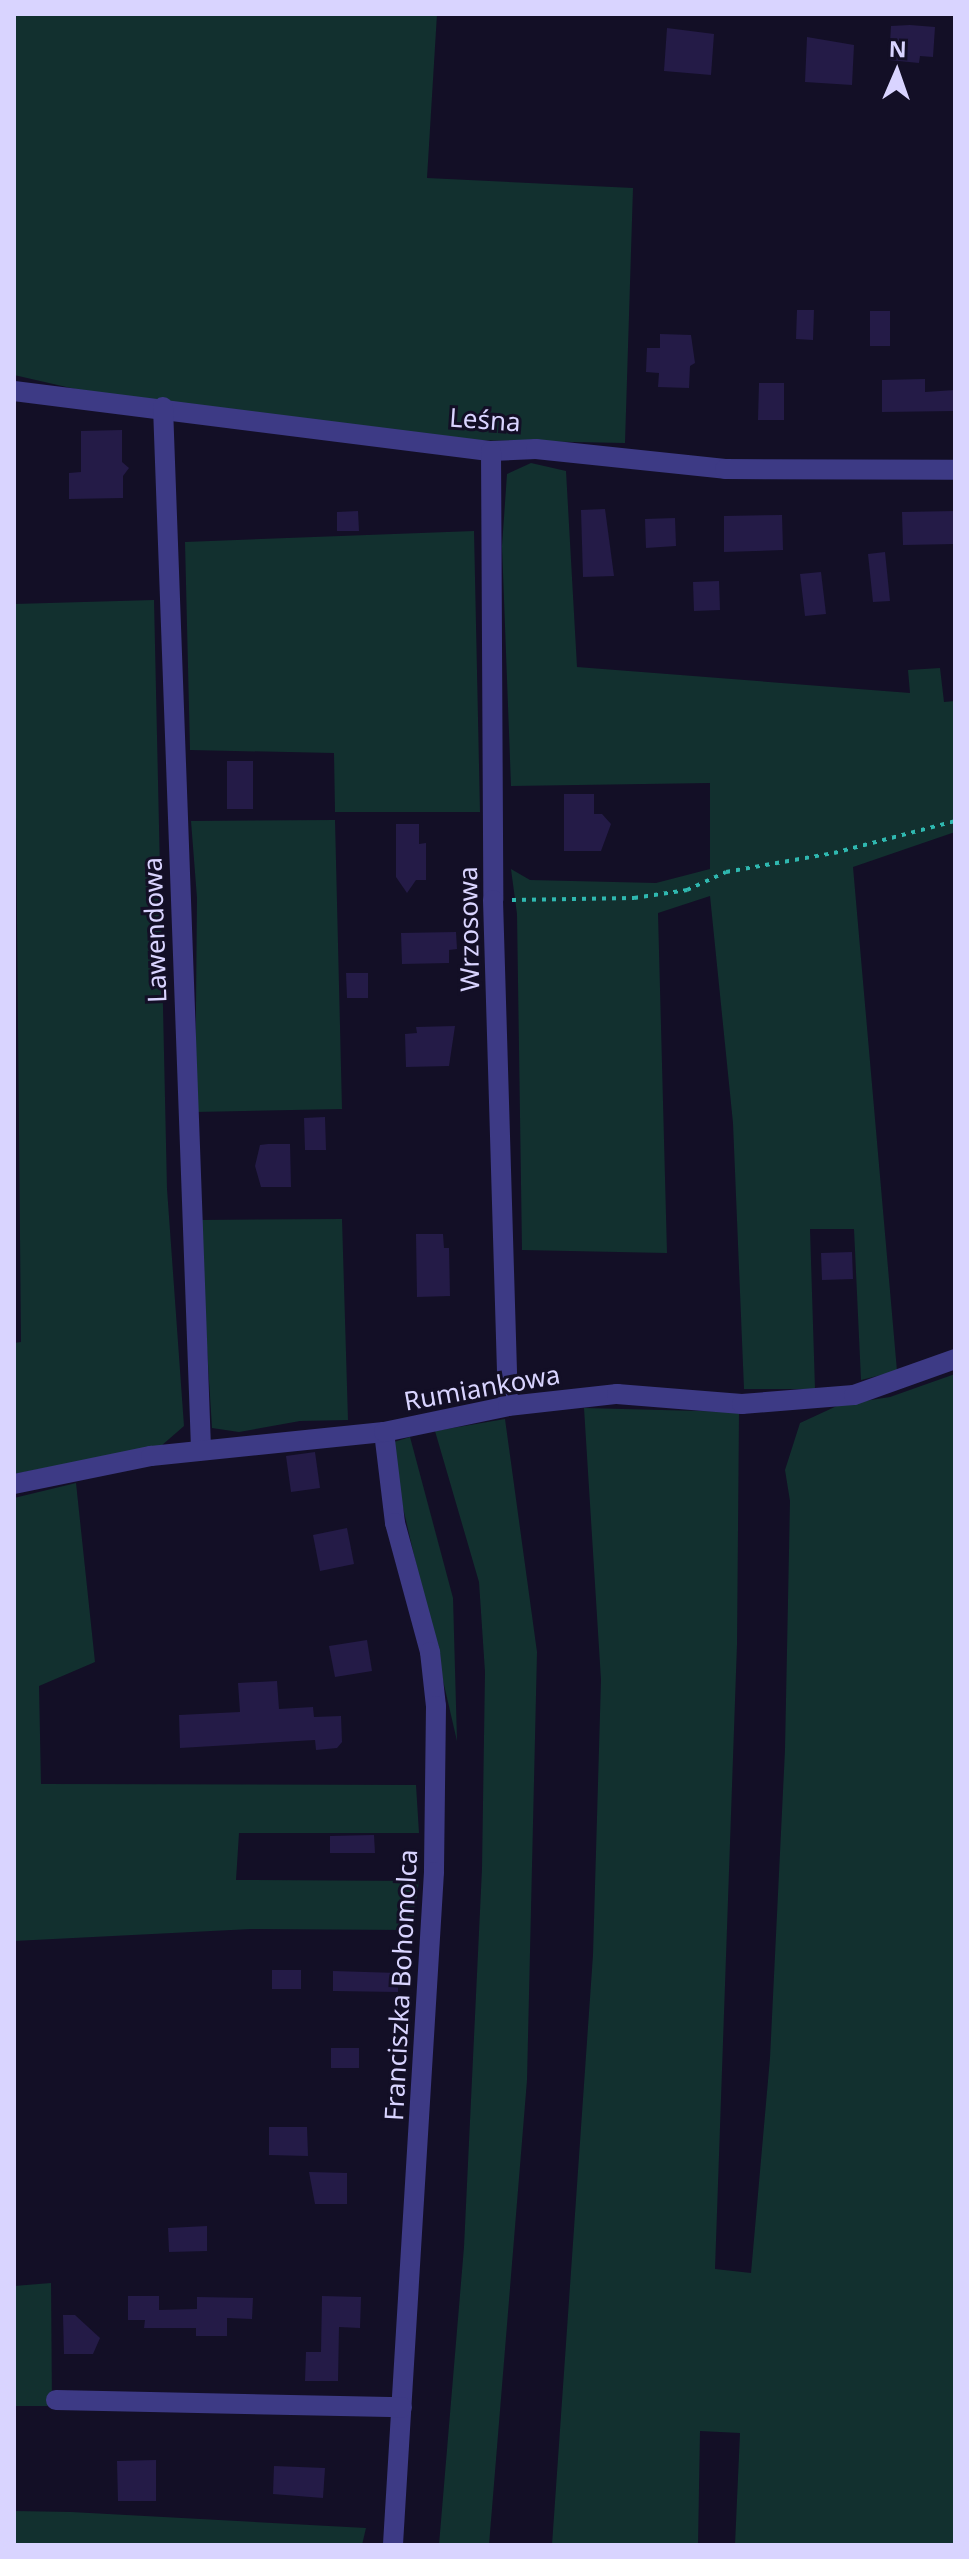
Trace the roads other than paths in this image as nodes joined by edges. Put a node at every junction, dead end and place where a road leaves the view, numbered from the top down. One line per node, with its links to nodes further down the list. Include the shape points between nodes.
1 (14, 391): 2 (street, Leśna)
2 (163, 407): 3 (street, Leśna); 8 (street, Lawendowa)
3 (491, 451): 4 (street, Leśna, via 536,449 725,469); 6 (street, Wrzosowa, via 487,477 497,767 493,900)
4 (955, 470)
5 (955, 1359): 6 (street, Rumiankowa, via 854,1395 792,1402 617,1394)
6 (508, 1406): 7 (street, Rumiankowa)
7 (384, 1432): 8 (street, Rumiankowa); 11 (street, Franciszka Bohomolca, via 395,1523 430,1652 436,1706 434,1872)
8 (201, 1450): 9 (street, Rumiankowa)
9 (14, 1484)
10 (56, 2400): 11 (street)
11 (402, 2407): 12 (street, Franciszka Bohomolca)
12 (393, 2545)

